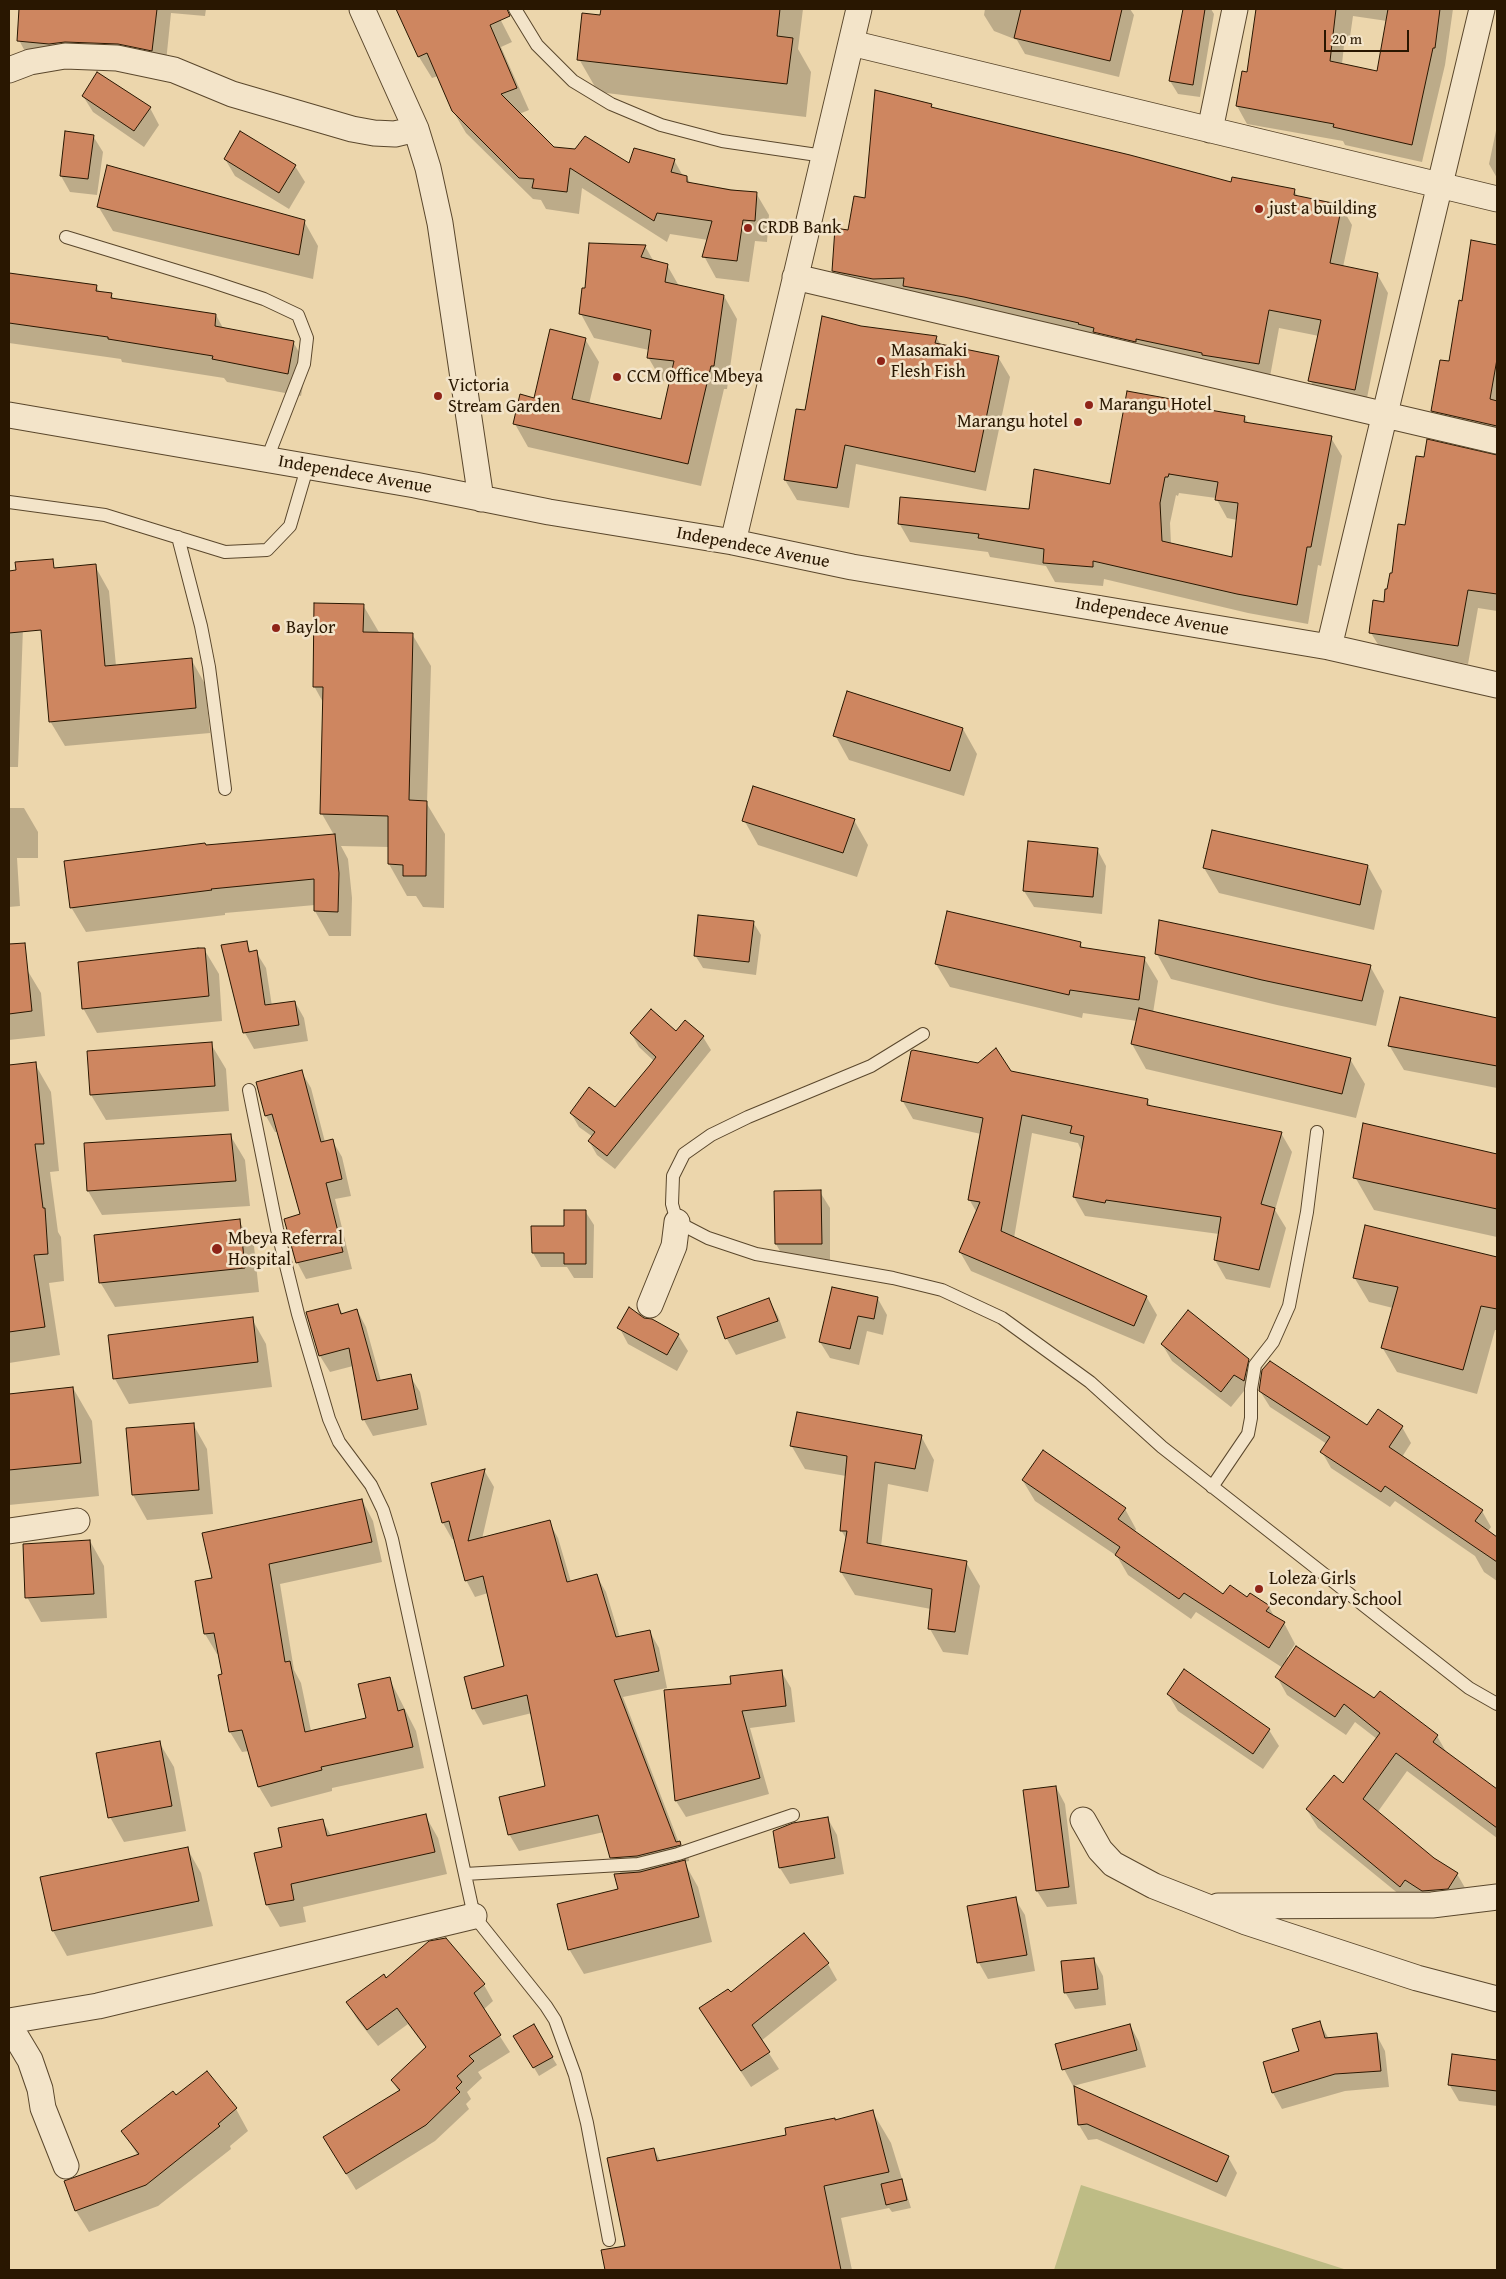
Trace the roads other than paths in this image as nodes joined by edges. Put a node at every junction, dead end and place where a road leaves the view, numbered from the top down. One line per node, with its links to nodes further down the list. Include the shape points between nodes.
1 (362, 9): 8 (street)
2 (515, 9): 10 (lane, via 537,45 573,81 612,104 661,125 722,141)
3 (859, 9): 6 (street)
4 (1235, 9): 9 (street)
5 (1482, 9): 11 (street)
6 (851, 43): 9 (street); 10 (street)
7 (9, 70): 8 (street, via 30,62 65,56 117,58 174,70 232,94 352,129 395,134)
8 (416, 129): 20 (street, via 440,223)
9 (1210, 130): 11 (street)
10 (824, 156): 14 (street)
11 (1440, 186): 12 (street); 16 (street)
12 (1497, 200)
13 (66, 237): 18 (lane, via 264,299 298,315 307,338 304,364)
14 (795, 277): 16 (street); 23 (street)
15 (9, 415): 18 (street, Independece Avenue)
16 (1385, 415): 17 (street); 24 (street)
17 (1497, 441)
18 (267, 459): 19 (street, Independece Avenue)
19 (307, 468): 20 (street, Independece Avenue); 22 (lane, via 290,526 267,550 225,552)
20 (481, 499): 23 (street, Independece Avenue)
21 (9, 502): 22 (lane, via 104,516)
22 (178, 537): 26 (lane, via 209,667)
23 (733, 542): 24 (street, Independece Avenue, via 852,567)
24 (1329, 647): 25 (street, Independece Avenue)
25 (1497, 685)
26 (225, 790)
27 (924, 1034): 30 (lane, via 871,1066 748,1117 711,1135 684,1154 673,1176 672,1204)
28 (249, 1090): 38 (lane, via 277,1229 329,1419 339,1442 371,1485 392,1539)
29 (1317, 1132): 32 (lane, via 1307,1212 1289,1306 1273,1342 1255,1365 1248,1434)
30 (676, 1222): 31 (street, via 674,1246); 32 (lane, via 708,1238 756,1254 942,1290 1002,1318 1090,1382)
31 (650, 1305)
32 (1212, 1487): 35 (lane, via 1469,1688)
33 (77, 1521): 34 (street)
34 (9, 1532)
35 (1497, 1704)
36 (793, 1816): 38 (lane, via 638,1864)
37 (1083, 1820): 40 (street, via 1100,1850 1113,1864 1154,1886)
38 (465, 1874): 41 (lane)
39 (1497, 1897): 40 (street, via 1432,1905)
40 (1205, 1906): 42 (street, via 1416,1978)
41 (474, 1916): 43 (street, via 98,2006); 46 (lane, via 555,2020 575,2075 587,2123)
42 (1497, 1999)
43 (9, 2021)
44 (9, 2025): 45 (street, via 30,2060 43,2108)
45 (66, 2166)
46 (609, 2240)

